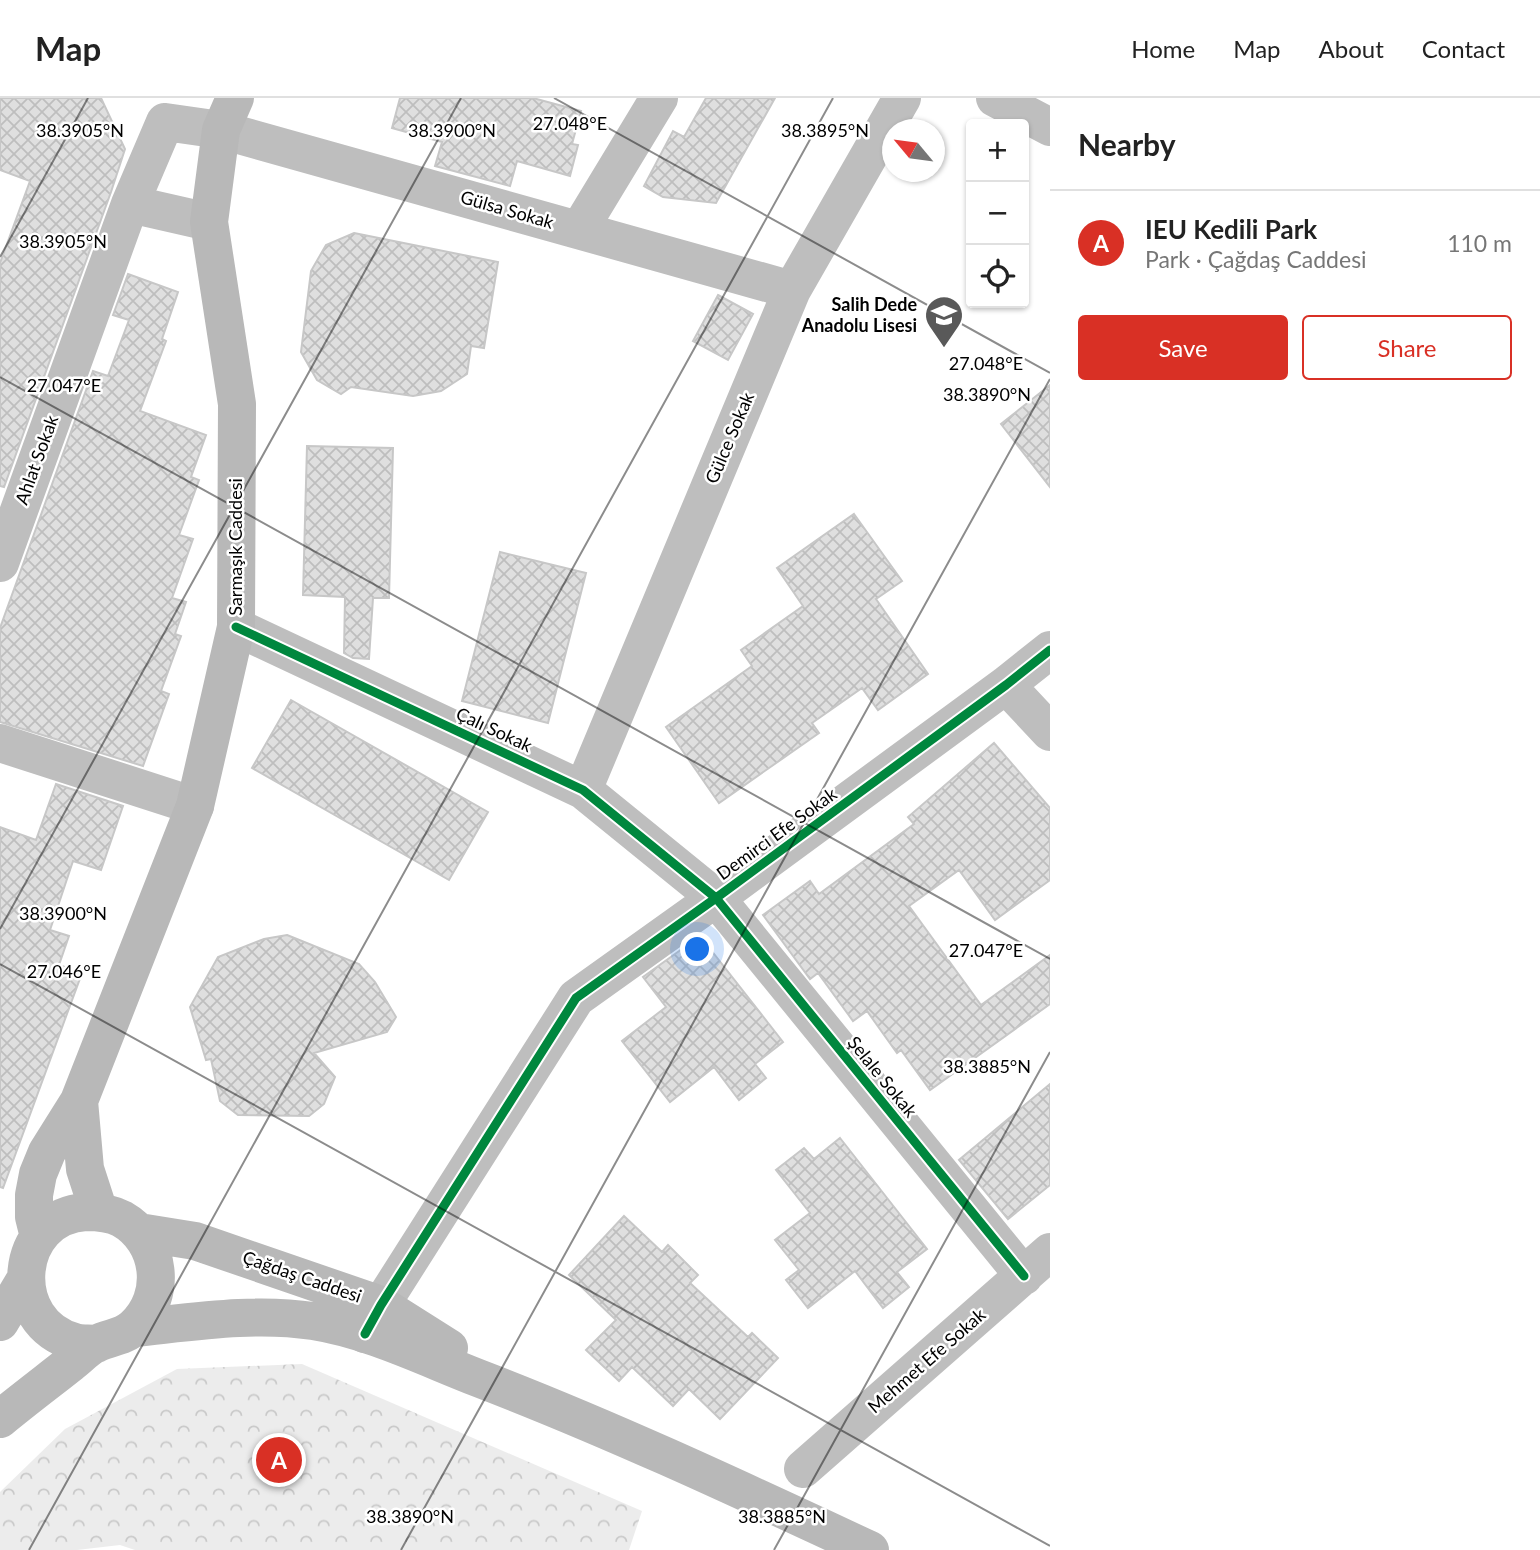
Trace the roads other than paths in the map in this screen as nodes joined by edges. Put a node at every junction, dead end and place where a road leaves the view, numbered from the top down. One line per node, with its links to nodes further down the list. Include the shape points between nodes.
1 (659, 98): 9 (street)
2 (902, 98): 10 (street, Gülce Sokak)
3 (995, 98): 6 (street)
4 (159, 110): 5 (street, Gülsa Sokak); 7 (street, Ahlat Sokak)
5 (228, 114): 8 (main road, Sarmaşık Caddesi); 9 (street, Gülsa Sokak)
6 (1050, 127)
7 (130, 204): 8 (street); 11 (street, Ahlat Sokak)
8 (209, 222): 12 (main road, Sarmaşık Caddesi, via 237,404)
9 (579, 230): 10 (street, Gülsa Sokak)
10 (792, 290): 17 (street, Gülce Sokak)
11 (0, 563)
12 (236, 627): 17 (street, Çalı Sokak); 18 (main road, Sarmaşık Caddesi)
13 (1050, 650): 14 (street, Demirci Efe Sokak)
14 (1006, 685): 15 (street); 19 (street, Demirci Efe Sokak)
15 (1050, 732)
16 (0, 743): 18 (street)
17 (583, 790): 19 (street, Çalı Sokak)
18 (195, 806): 20 (main road, Sarmaşık Caddesi)
19 (716, 898): 24 (street, Şelale Sokak); 26 (street, Demirci Efe Sokak, via 576,998)
20 (79, 1101): 21 (main road, Sarmaşık Caddesi, via 85,1169); 23 (main road, Sarmaşık Caddesi, via 38,1174 34,1217)
21 (99, 1212): 22 (main road, Çağdaş Caddesi, via 121,1218); 23 (main road, via 77,1213 56,1222)
22 (139, 1232): 26 (main road, Çağdaş Caddesi, via 195,1241); 28 (main road, via 151,1249 157,1270 152,1301)
23 (39, 1237): 25 (main road, via 28,1257)
24 (1037, 1264): 31 (street, Mehmet Efe Sokak)
25 (25, 1280): 27 (main road); 29 (main road, via 29,1303 40,1320 75,1342)
26 (373, 1320): 28 (main road, Çağdaş Caddesi, via 315,1322 276,1317); 32 (main road, Çağdaş Caddesi, via 525,1396)
27 (0, 1322)
28 (134, 1328): 29 (main road, Çağdaş Caddesi, via 116,1339)
29 (96, 1343): 30 (main road, Çağdaş Caddesi)
30 (0, 1419)
31 (803, 1469)
32 (870, 1550)

